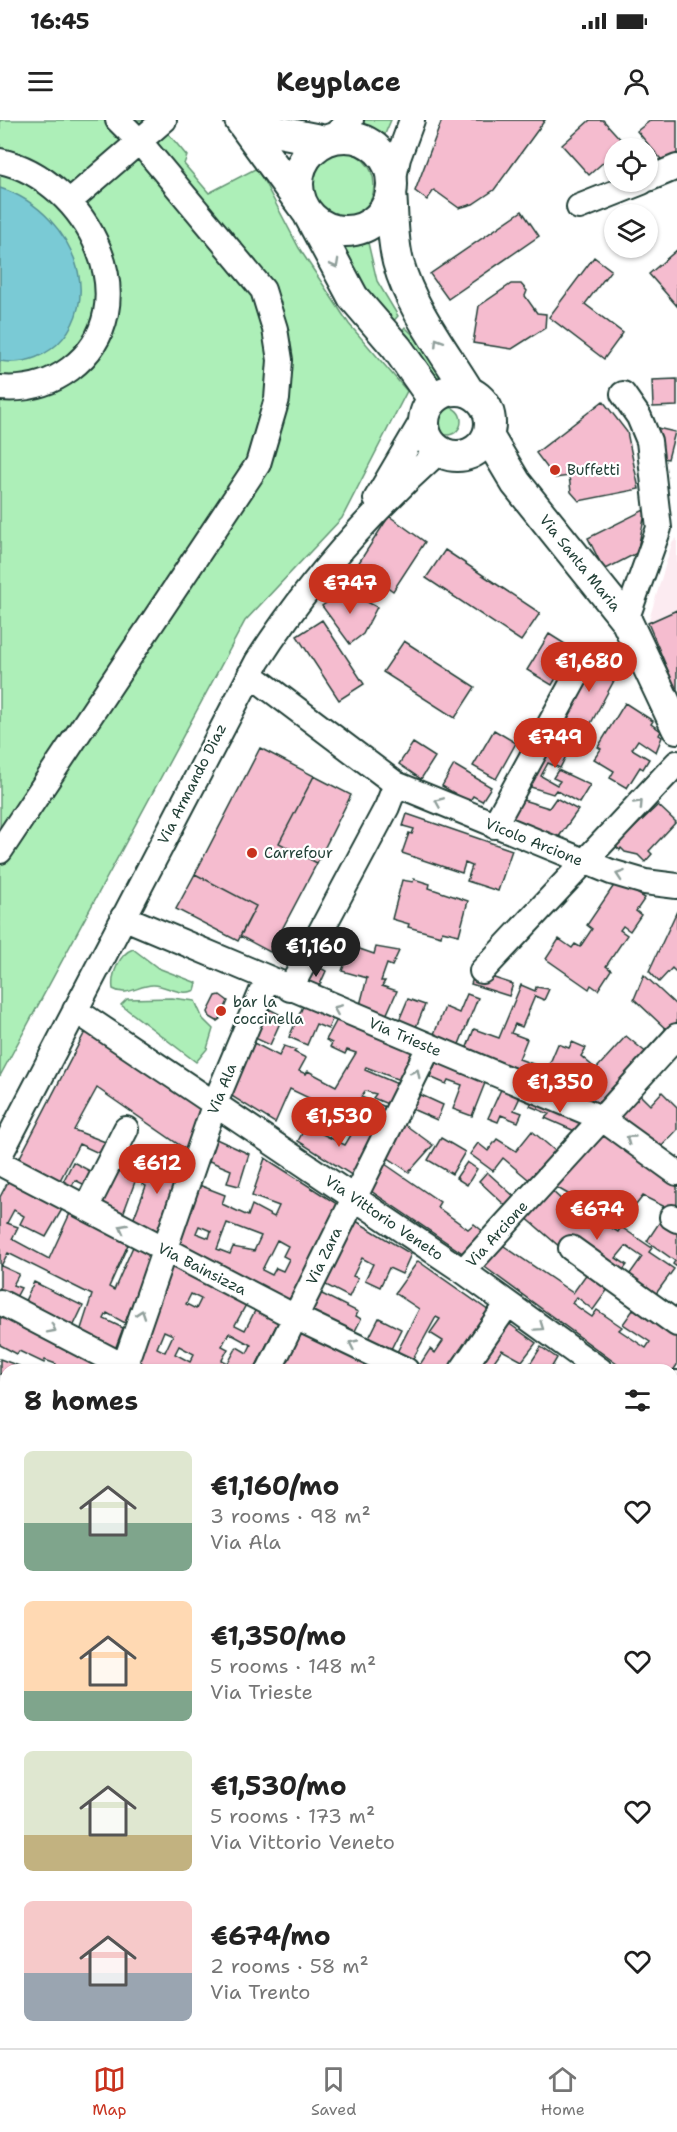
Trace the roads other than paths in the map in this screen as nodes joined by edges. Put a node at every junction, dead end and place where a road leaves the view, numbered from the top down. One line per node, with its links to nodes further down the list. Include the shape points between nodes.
1 (118, 120): 6 (street)
2 (164, 120): 6 (street)
3 (412, 120): 10 (street)
4 (242, 122): 5 (main road); 14 (main road)
5 (335, 134): 10 (main road, via 357,138 381,153 392,178); 14 (main road, via 314,148 300,170 298,182)
6 (139, 141): 12 (street); 30 (street, via 263,290 280,360 277,399 258,464)
7 (0, 161): 12 (street, via 40,178)
8 (677, 167): 9 (street)
9 (658, 175)
10 (391, 192): 14 (main road, via 379,217 356,230 329,228); 16 (main road, one-way to 10, via 420,312 403,275 395,245)
11 (617, 192): 13 (street)
12 (69, 202): 15 (street, via 92,236 108,277 109,297 101,331 83,358 57,378 28,387)
13 (579, 207)
14 (305, 210): 18 (main road, one-way to 18, via 353,297 397,348)
15 (0, 388)
16 (469, 392): 18 (main road, via 451,390); 19 (main road, via 486,405 490,415)
17 (623, 394): 21 (street, via 649,441)
18 (429, 408): 20 (main road, via 426,435); 22 (street)
19 (479, 445): 20 (main road, via 457,456); 23 (main road, Via Santa Maria, via 516,483)
20 (439, 451): 22 (street, Via Armando Diaz)
21 (668, 523): 23 (street)
22 (352, 540): 25 (street, Via Armando Diaz, via 292,610)
23 (626, 620): 26 (main road, Via Santa Maria)
24 (585, 660): 29 (street)
25 (250, 674): 28 (street, Vicolo Arcione); 33 (street, Via Armando Diaz)
26 (677, 728)
27 (677, 763): 31 (street, one-way to 27)
28 (396, 783): 29 (street, Vicolo Arcione, one-way to 28); 36 (street)
29 (494, 826): 31 (street, Vicolo Arcione)
30 (0, 851)
31 (585, 862): 32 (street, Vicolo Arcione, one-way to 31, via 638,880); 34 (street)
32 (677, 886)
33 (123, 916): 35 (street, Via Trieste); 37 (street, Via Armando Diaz)
34 (482, 971)
35 (267, 979): 36 (street, Via Trieste); 40 (street, Via Ala)
36 (290, 989): 39 (street, Via Trieste, one-way to 36)
37 (75, 1010): 40 (street, Via Vittorio Veneto); 43 (street, Via Armando Diaz)
38 (677, 1036): 41 (street, Via Arcione)
39 (429, 1047): 41 (street, Via Trieste); 46 (street, Via Zara, one-way to 39)
40 (216, 1103): 46 (street, Via Vittorio Veneto); 49 (street, Via Ala)
41 (601, 1119): 45 (street, Via Trieste, one-way to 41); 50 (street, Via Arcione)
42 (126, 1129): 47 (street)
43 (0, 1155)
44 (0, 1163): 47 (street, Via Bainsizza)
45 (677, 1173)
46 (353, 1198): 50 (street, Via Vittorio Veneto); 53 (street, Via Zara)
47 (86, 1208): 49 (street, Via Bainsizza, one-way to 47)
48 (571, 1248): 54 (street)
49 (163, 1250): 53 (street, Via Bainsizza); 56 (street, Via Ala, one-way to 49)
50 (463, 1271): 52 (street, Via Vittorio Veneto)
51 (0, 1302): 55 (street, one-way to 55)
52 (507, 1305): 59 (street); 60 (street, Via Vittorio Veneto, one-way to 60)
53 (295, 1317): 57 (street, Via Zara); 58 (street, Via Bainsizza, one-way to 53)
54 (677, 1324)
55 (118, 1364)
56 (127, 1364)
57 (271, 1364)
58 (393, 1364)
59 (466, 1364)
60 (591, 1364)

